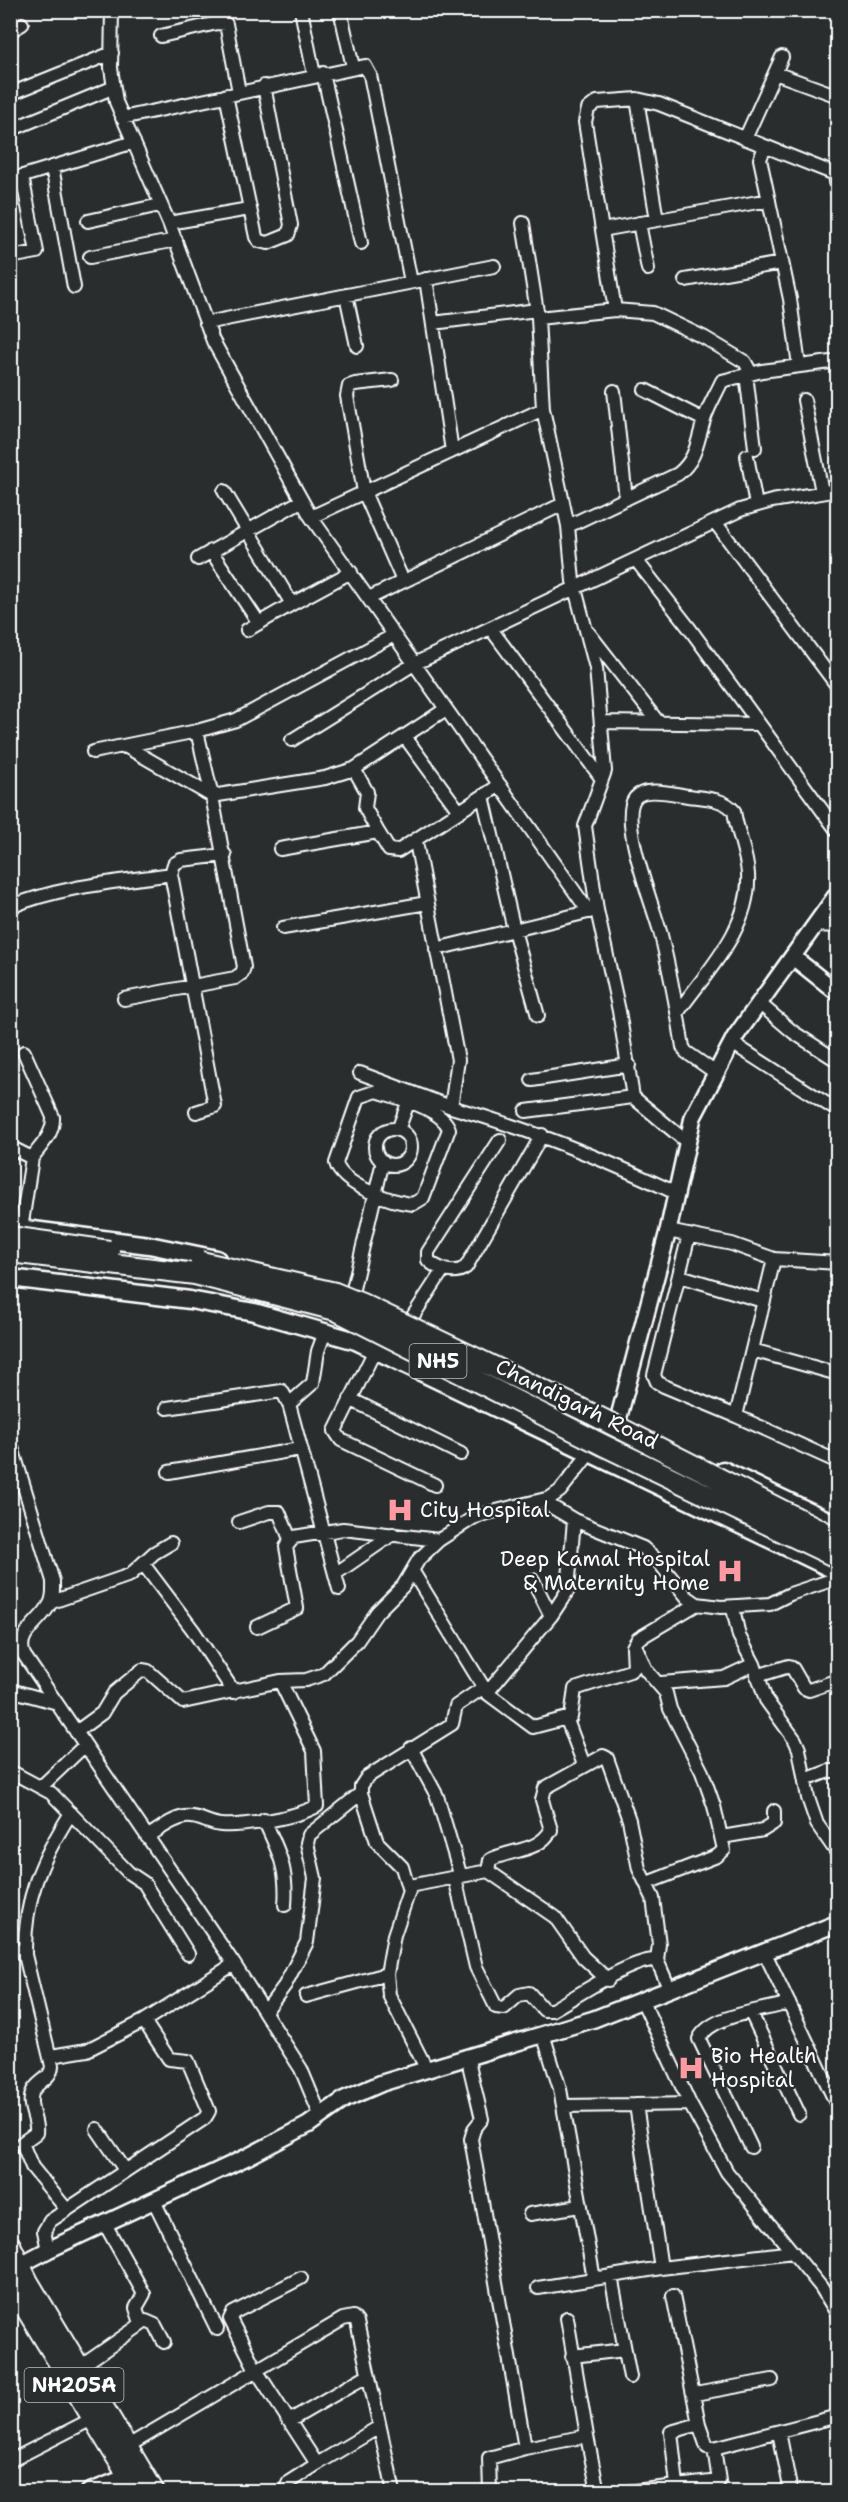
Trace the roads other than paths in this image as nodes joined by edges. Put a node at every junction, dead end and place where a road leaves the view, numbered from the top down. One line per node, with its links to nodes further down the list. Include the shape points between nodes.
1 (112, 10): 7 (street)
2 (301, 10): 11 (street)
3 (340, 10): 9 (street)
4 (22, 24): 5 (street)
5 (10, 31)
6 (161, 36): 14 (street, via 226,24)
7 (112, 52): 13 (street); 15 (street)
8 (782, 57): 10 (street)
9 (353, 67): 11 (street); 46 (street, via 365,66 369,70)
10 (775, 73): 17 (street); 21 (street)
11 (319, 74): 12 (street); 38 (street)
12 (264, 86): 14 (street); 30 (street, via 291,225 288,235 268,243 259,241)
13 (112, 88): 19 (street); 20 (street)
14 (239, 92): 16 (street)
15 (10, 94)
16 (226, 95): 19 (street); 30 (street)
17 (837, 96)
18 (637, 99): 21 (street); 31 (street); 36 (street, via 597,102 588,109 585,122)
19 (122, 118): 22 (street)
20 (10, 130)
21 (745, 139): 23 (street)
22 (134, 142): 24 (street); 29 (street)
23 (765, 147): 25 (street); 28 (street, via 760,159)
24 (52, 167): 26 (street); 47 (street)
25 (836, 175): 27 (street)
26 (16, 178): 39 (street, via 37,252)
27 (837, 195)
28 (769, 200): 31 (street); 41 (street)
29 (160, 205): 32 (street); 33 (street)
30 (249, 209): 33 (street)
31 (657, 220): 35 (street)
32 (88, 221)
33 (169, 223): 37 (street)
34 (523, 223): 50 (street)
35 (639, 223): 36 (street); 43 (street)
36 (602, 230): 49 (street)
37 (176, 240): 40 (street); 51 (street)
38 (361, 243)
39 (10, 257)
40 (90, 257)
41 (782, 263): 45 (street); 55 (street)
42 (494, 266): 44 (street)
43 (648, 269)
44 (426, 279): 46 (street); 52 (street)
45 (685, 280)
46 (411, 282): 48 (street)
47 (74, 287)
48 (346, 295): 51 (street); 53 (street)
49 (615, 310): 50 (street); 56 (street, via 653,313 705,338 745,362)
50 (538, 314): 52 (street); 61 (street)
51 (206, 323): 69 (street)
52 (433, 323): 63 (street)
53 (357, 346)
54 (837, 361): 55 (street)
55 (799, 366): 56 (street)
56 (748, 374): 62 (street, via 722,381); 71 (street)
57 (392, 380): 66 (street, via 355,384 347,391)
58 (645, 390): 62 (street)
59 (614, 392): 68 (street)
60 (804, 400): 67 (street)
61 (543, 409): 63 (street); 70 (street)
62 (704, 420): 68 (street, via 689,465)
63 (452, 451): 66 (street)
64 (837, 490): 67 (street)
65 (224, 491): 75 (street)
66 (364, 492): 72 (street); 80 (street)
67 (822, 492): 71 (street)
68 (626, 499): 74 (street)
69 (301, 501): 72 (street); 75 (street)
70 (563, 504): 74 (street); 80 (street)
71 (756, 505): 73 (street)
72 (311, 517): 79 (street)
73 (715, 522): 78 (street); 90 (street)
74 (568, 526): 81 (street)
75 (247, 531): 76 (street); 83 (street)
76 (211, 551): 77 (street); 84 (street)
77 (198, 559)
78 (636, 561): 81 (street); 94 (street)
79 (351, 572): 82 (street); 83 (street)
80 (403, 581): 82 (street)
81 (575, 589): 85 (street); 86 (street)
82 (369, 598): 88 (street)
83 (292, 604): 84 (street)
84 (259, 623): 87 (street)
85 (585, 628): 92 (street, via 596,668); 93 (street)
86 (491, 629): 89 (street); 101 (street)
87 (247, 630)
88 (394, 635): 89 (street); 95 (street, via 253,712)
89 (414, 664): 91 (street); 97 (street)
90 (837, 687)
91 (446, 709): 96 (street); 102 (street)
92 (602, 722): 93 (street); 101 (street)
93 (658, 722): 94 (street)
94 (759, 724): 106 (street)
95 (198, 730): 98 (street); 103 (street)
96 (405, 737): 100 (street); 105 (street)
97 (292, 740)
98 (125, 746): 99 (street); 103 (street)
99 (93, 752)
100 (354, 770): 103 (street); 107 (street, via 367,792 367,813)
101 (602, 780): 115 (street, via 585,826)
102 (501, 785): 104 (street); 115 (street)
103 (212, 796): 110 (street)
104 (483, 796): 105 (street); 119 (street)
105 (459, 811): 108 (street)
106 (836, 828)
107 (378, 832): 108 (street, via 392,852); 109 (street)
108 (416, 842): 113 (street)
109 (280, 849)
110 (225, 855): 111 (street, via 181,860 174,864); 122 (street, via 244,971 234,978)
111 (171, 874): 114 (street, via 96,885); 122 (street)
112 (837, 893): 116 (street)
113 (427, 903): 118 (street); 120 (street)
114 (10, 907)
115 (593, 911): 119 (street); 131 (street)
116 (815, 925): 117 (street); 121 (street)
117 (837, 926)
118 (283, 928)
119 (514, 930): 120 (street); 127 (street)
120 (436, 949): 137 (street, via 458,1060)
121 (793, 957): 123 (street); 125 (street)
122 (193, 986): 124 (street); 139 (street, via 215,1106)
123 (837, 993)
124 (124, 999)
125 (759, 1003): 128 (street); 130 (street)
126 (678, 1012): 126 (street, via 660,932 635,849 631,805 643,793 669,793 721,801 730,806 748,873 746,902 731,940); 133 (street, via 686,1052)
127 (538, 1016)
128 (732, 1043): 133 (street); 140 (street)
129 (24, 1052): 146 (street, via 53,1124)
130 (837, 1061)
131 (629, 1065): 134 (street); 135 (street)
132 (360, 1073): 137 (street)
133 (716, 1073): 144 (street, via 693,1117)
134 (532, 1080)
135 (633, 1097): 138 (street); 144 (street)
136 (408, 1102): 141 (street); 149 (street, via 377,1091 359,1097 336,1163 346,1178); 149 (street, via 439,1114 449,1129 423,1198 413,1204)
137 (452, 1107): 142 (street)
138 (526, 1111)
139 (196, 1112)
140 (837, 1112)
141 (398, 1130): 147 (street, via 385,1131 377,1139 375,1150); 147 (street, via 409,1140 408,1156 398,1164)
142 (542, 1135): 148 (street); 156 (street, via 466,1267)
143 (501, 1140): 156 (street, via 428,1252 428,1260)
144 (688, 1143): 148 (street)
145 (10, 1147): 146 (street)
146 (32, 1158): 150 (street)
147 (383, 1161): 149 (street)
148 (676, 1193): 151 (street)
149 (374, 1194): 159 (street)
150 (14, 1231): 159 (main road, via 149,1245 307,1277); 185 (highway, NH5, bridge, via 204,1263 335,1293 435,1336)
151 (668, 1231): 152 (street); 170 (street)
152 (689, 1235): 154 (street, via 732,1244); 157 (street)
153 (10, 1252): 188 (highway, Chandigarh Road / NH5, bridge, via 195,1274 336,1310)
154 (774, 1259): 155 (street); 160 (street)
155 (837, 1263)
156 (443, 1270): 161 (street)
157 (680, 1276): 160 (street); 169 (street, via 655,1366 657,1382)
158 (10, 1278): 162 (main road, via 190,1300 254,1312)
159 (352, 1293): 161 (main road)
160 (763, 1301): 164 (street)
161 (411, 1319): 170 (main road)
162 (324, 1332): 163 (main road); 167 (street, via 313,1383)
163 (375, 1350): 166 (street); 174 (main road)
164 (752, 1350): 165 (street); 169 (street)
165 (837, 1374)
166 (350, 1399): 173 (street); 177 (street, via 335,1426 341,1440)
167 (289, 1404): 168 (street, via 286,1395 276,1390); 172 (street)
168 (167, 1408)
169 (736, 1416): 175 (street)
170 (618, 1420): 174 (street); 181 (main road)
171 (10, 1441): 195 (street, via 53,1581)
172 (300, 1449): 176 (street); 182 (street)
173 (461, 1454)
174 (589, 1454): 178 (street, via 560,1491); 192 (main road)
175 (837, 1462)
176 (170, 1472)
177 (435, 1485)
178 (542, 1501): 179 (street); 186 (street, via 488,1512)
179 (574, 1520): 196 (street, via 643,1548); 198 (street, via 568,1590)
180 (239, 1522): 184 (street, via 279,1512)
181 (837, 1525)
182 (324, 1530): 183 (street); 184 (street); 191 (street)
183 (393, 1534): 186 (street); 191 (street)
184 (290, 1539): 199 (street, via 286,1552 297,1608)
185 (837, 1539)
186 (439, 1540): 190 (street, via 419,1558)
187 (171, 1543): 189 (street)
188 (837, 1558)
189 (144, 1565): 195 (street, via 130,1575); 207 (street)
190 (413, 1572): 203 (street, via 333,1666 314,1678); 206 (street)
191 (335, 1574): 194 (street)
192 (837, 1578): 197 (street, via 770,1604)
193 (533, 1580): 198 (street)
194 (339, 1589)
195 (51, 1602): 208 (street, via 22,1638 21,1647)
196 (697, 1604): 197 (street); 200 (street)
197 (735, 1607): 201 (street, via 739,1636)
198 (551, 1616): 206 (street)
199 (257, 1627)
200 (634, 1642): 204 (street, via 646,1670); 209 (street, via 633,1668 575,1689 573,1712)
201 (755, 1670): 202 (street, via 789,1666 809,1690); 204 (street, via 724,1678); 216 (street, via 766,1700 795,1740)
202 (837, 1680)
203 (280, 1681): 207 (street); 219 (street, via 314,1751)
204 (660, 1683): 225 (street, via 702,1772)
205 (10, 1690): 208 (street)
206 (486, 1690): 209 (street, via 532,1727); 212 (street, via 456,1706 452,1724)
207 (234, 1692): 210 (street, via 183,1702 142,1670 114,1693 102,1713)
208 (54, 1702): 210 (street)
209 (567, 1720): 213 (street)
210 (76, 1732): 211 (street)
211 (84, 1746): 217 (street); 224 (street)
212 (411, 1748): 218 (street, via 367,1777 360,1786); 228 (street, via 437,1796)
213 (584, 1765): 227 (street, via 545,1788 542,1800 550,1830 547,1837 522,1851 490,1860); 229 (street, via 597,1757 607,1758 628,1820 639,1869)
214 (10, 1771): 217 (street)
215 (837, 1771): 216 (street)
216 (805, 1780): 226 (street, via 817,1824)
217 (42, 1786): 221 (street)
218 (361, 1793): 223 (street); 230 (street, via 377,1842 402,1867)
219 (317, 1806): 222 (street); 223 (street)
220 (774, 1811): 225 (street, via 774,1823 763,1830)
221 (71, 1813): 235 (street, via 129,1873 144,1883); 236 (street, via 39,1869 28,1907)
222 (264, 1820): 224 (street, via 221,1825 182,1817); 231 (street, via 283,1862)
223 (326, 1821): 245 (street, via 307,1838 315,1878 307,1942 285,1985)
224 (147, 1837): 238 (street)
225 (722, 1838): 229 (street, via 722,1854)
226 (837, 1854)
227 (488, 1871): 228 (street); 240 (street, via 555,1917 583,1957)
228 (458, 1878): 230 (street); 240 (street, via 476,1967 496,2007 504,2007 519,1995 529,1993 544,2010 552,2010)
229 (647, 1882): 237 (street, via 656,1915)
230 (409, 1886): 239 (street)
231 (285, 1905)
232 (837, 1923): 234 (street)
233 (10, 1947): 236 (street)
234 (765, 1951): 241 (street); 244 (street)
235 (188, 1954)
236 (25, 1955): 249 (street, via 43,2037)
237 (657, 1960): 240 (street, via 634,1965); 241 (street)
238 (234, 1964): 245 (street); 247 (street)
239 (387, 1974): 242 (street); 251 (street, via 393,2003)
240 (608, 1980)
241 (669, 1988): 243 (street)
242 (306, 1996)
243 (642, 2000): 248 (street); 253 (street)
244 (789, 2003): 246 (street); 252 (street)
245 (265, 2012): 258 (street, via 306,2078)
246 (751, 2013): 257 (street); 260 (street, via 717,2023 699,2039)
247 (144, 2021): 249 (street, via 87,2050); 261 (street, via 169,2059 188,2061 209,2111 205,2118)
248 (543, 2034): 250 (street); 255 (street)
249 (51, 2056): 264 (street, via 52,2073 35,2086 31,2095 36,2133 22,2143 32,2168)
250 (467, 2056): 251 (street); 298 (street, via 482,2119 471,2139)
251 (426, 2068): 258 (street, via 345,2099)
252 (833, 2085): 256 (street)
253 (690, 2104): 254 (street); 269 (street, via 736,2184)
254 (636, 2105): 255 (street); 270 (street)
255 (563, 2106): 263 (street)
256 (837, 2107)
257 (799, 2114)
258 (321, 2117): 262 (street)
259 (96, 2129): 261 (street)
260 (751, 2147)
261 (125, 2170): 264 (street)
262 (154, 2201): 266 (street); 280 (street)
263 (580, 2206): 265 (street); 274 (street)
264 (67, 2210): 268 (street, via 45,2227)
265 (530, 2214)
266 (105, 2224): 268 (street); 279 (street, via 144,2294 136,2308)
267 (10, 2245): 271 (highway, NH205A)
268 (48, 2250): 271 (street)
269 (793, 2252): 270 (street); 277 (street)
270 (662, 2268): 272 (street)
271 (13, 2271): 284 (highway, NH205A); 291 (highway, NH205A, via 19,2297)
272 (611, 2276): 274 (street); 282 (street)
273 (301, 2278): 285 (street, via 233,2313 232,2325)
274 (594, 2279): 275 (street)
275 (538, 2288)
276 (673, 2296): 289 (street)
277 (837, 2315)
278 (567, 2318): 283 (street)
279 (141, 2323): 281 (street, via 152,2322); 284 (street)
280 (216, 2329)
281 (164, 2342)
282 (625, 2350): 283 (street); 287 (street)
283 (572, 2356): 296 (street)
284 (80, 2367): 297 (highway, NH205A)
285 (256, 2370): 286 (street, via 349,2317 357,2322); 292 (street); 297 (street)
286 (368, 2375): 292 (street); 294 (street)
287 (630, 2377)
288 (772, 2380): 289 (street)
289 (695, 2394): 293 (street)
290 (837, 2416): 295 (street)
291 (94, 2418): 300 (street); 302 (highway, NH205A)
292 (289, 2421): 301 (street)
293 (699, 2424): 299 (street, via 703,2442); 303 (street, via 671,2432)
294 (379, 2427): 301 (street); 305 (street)
295 (779, 2432): 299 (street); 312 (street)
296 (587, 2436): 298 (street); 310 (street)
297 (130, 2448): 302 (highway, NH205A)
298 (525, 2448): 309 (street, via 489,2457)
299 (714, 2448): 304 (street, via 719,2481)
300 (10, 2461)
301 (317, 2464): 308 (street, via 289,2482)
302 (136, 2479): 306 (street); 307 (highway, NH205A)
303 (677, 2485): 304 (street); 311 (street)
304 (705, 2487)
305 (391, 2490)
306 (89, 2492)
307 (154, 2492)
308 (284, 2492)
309 (490, 2492)
310 (598, 2492)
311 (626, 2492)
312 (791, 2492)

